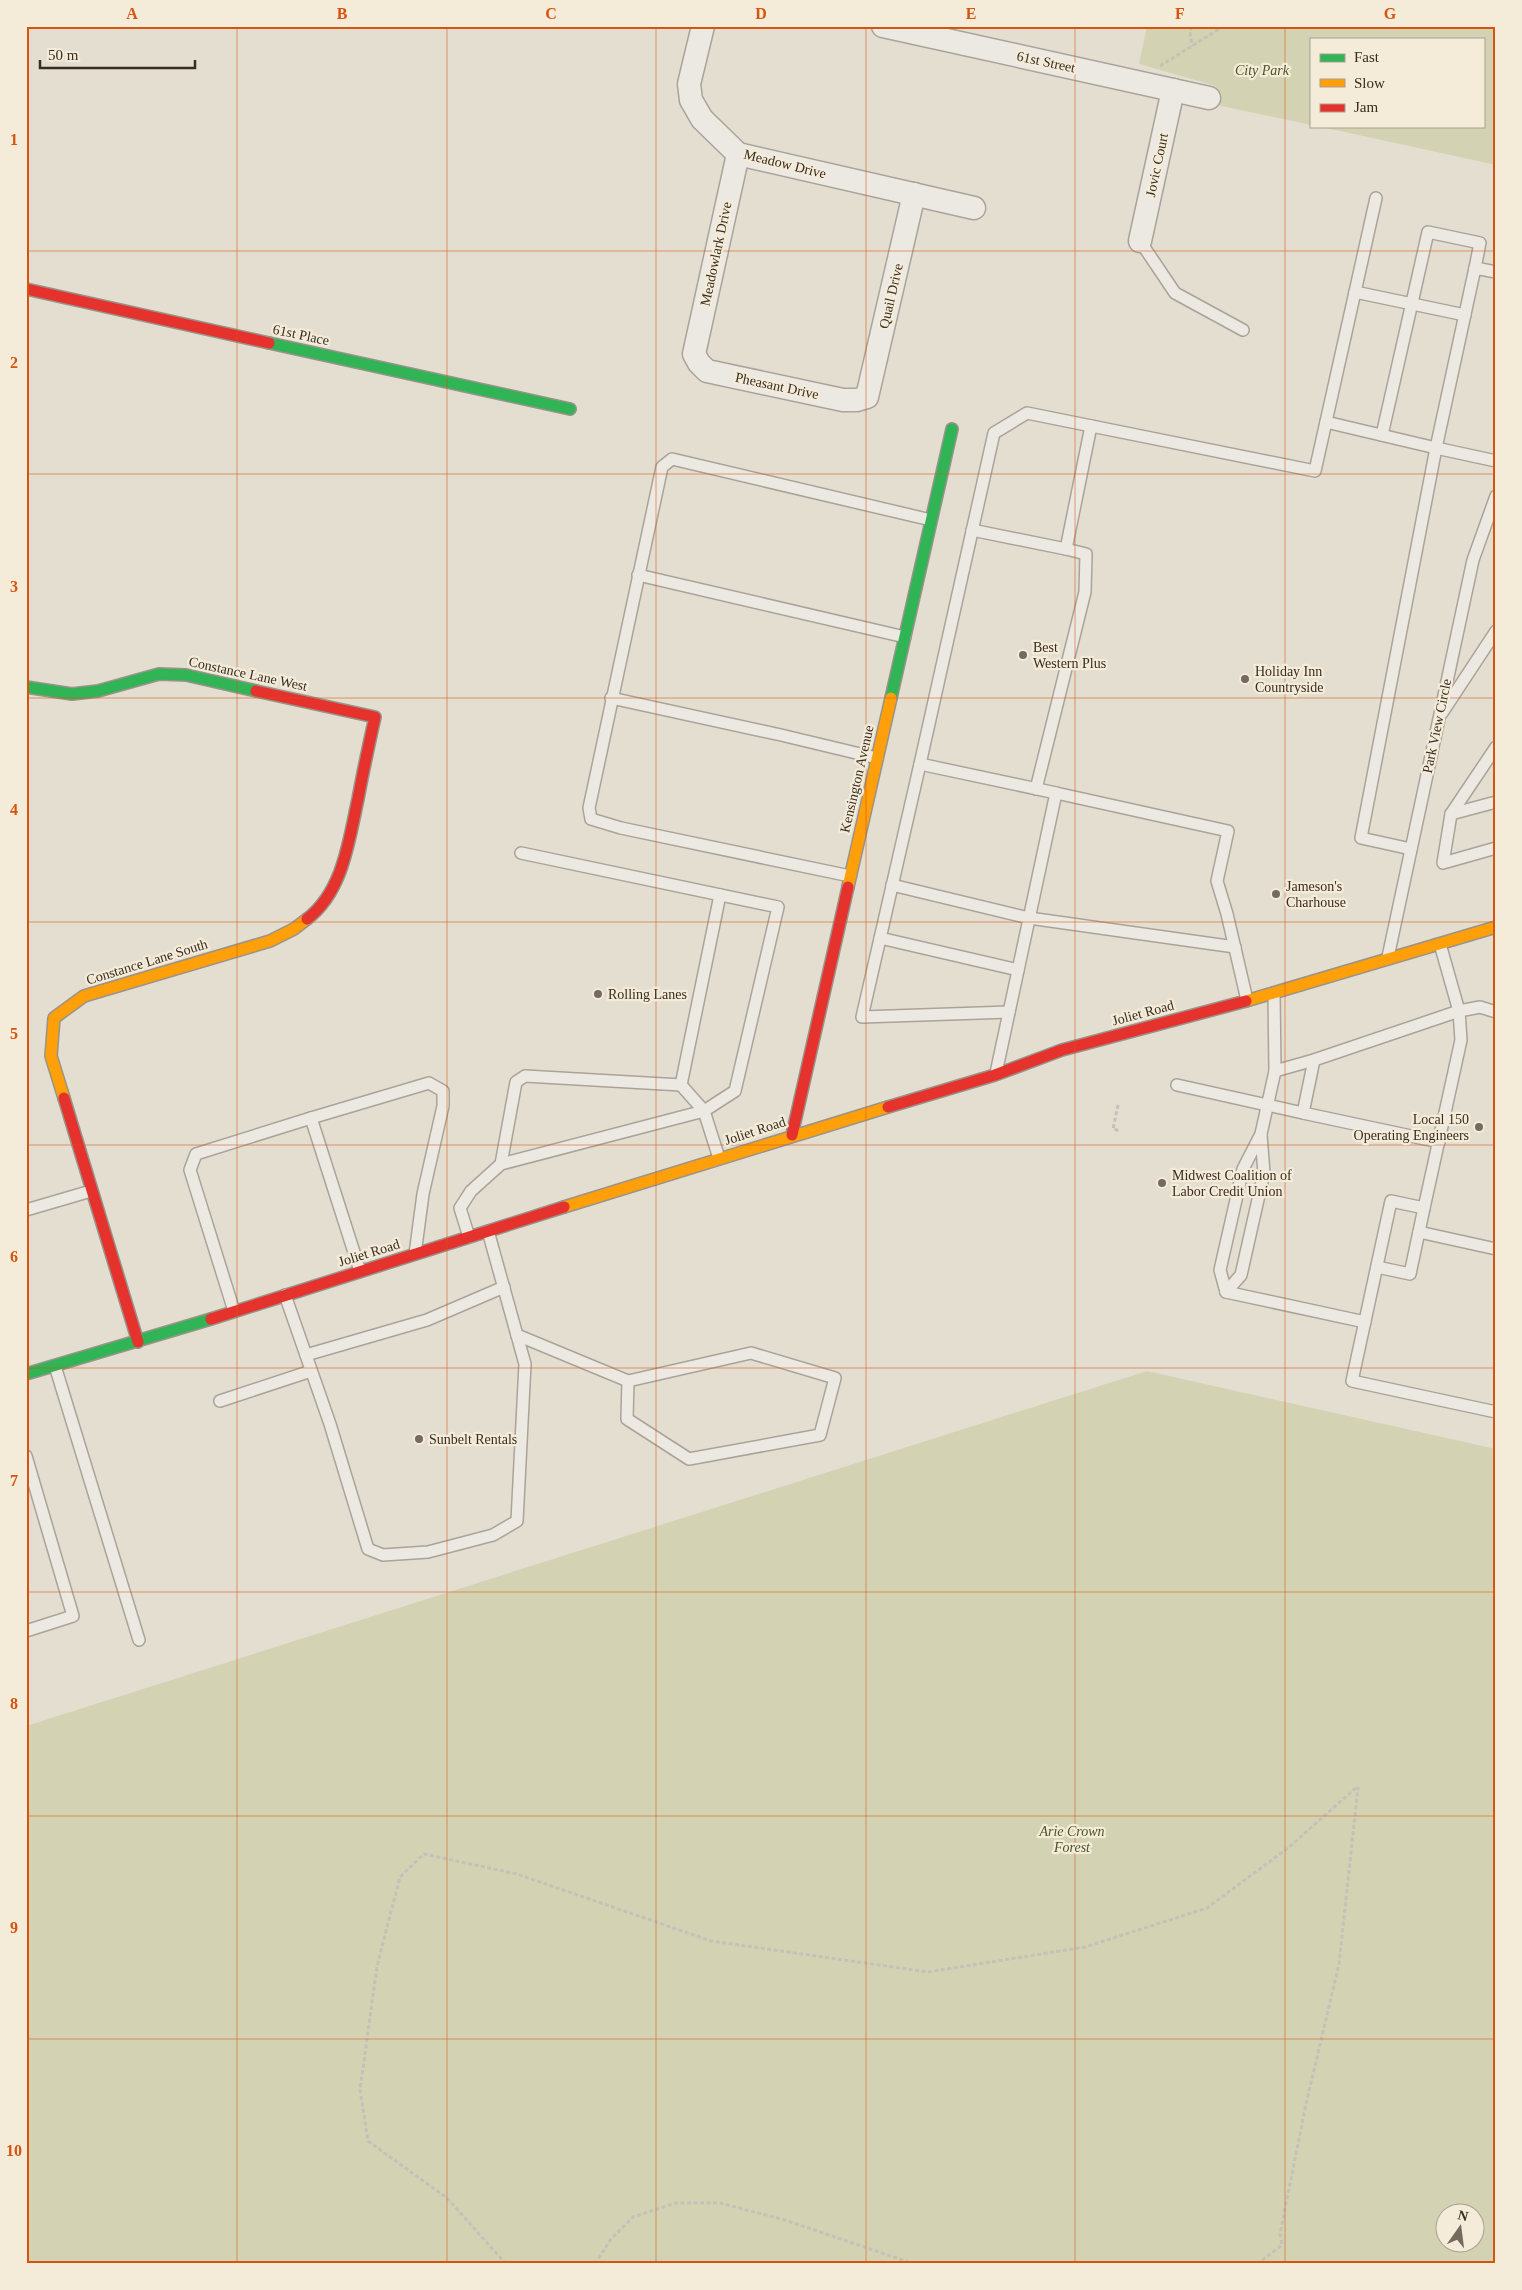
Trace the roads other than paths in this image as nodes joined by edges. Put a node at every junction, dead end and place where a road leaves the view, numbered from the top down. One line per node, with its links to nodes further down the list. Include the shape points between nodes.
1 (703, 26): 6 (street, Meadow Drive, via 689,84 691,100 702,119)
2 (883, 26): 3 (street, 61st Street)
3 (932, 31): 4 (street, 61st Street)
4 (1174, 90): 5 (street, 61st Street); 10 (street, Jovic Court)
5 (1209, 98)
6 (738, 154): 7 (street, Meadow Drive); 18 (street, Meadowlark Drive)
7 (914, 194): 9 (street, Meadow Drive); 19 (street, Quail Drive)
8 (1376, 198): 14 (lane)
9 (974, 208)
10 (1140, 241): 17 (lane, via 1175,293)
11 (1475, 268): 12 (lane); 15 (lane, via 1480,243 1428,232); 16 (lane)
12 (1496, 272)
13 (26, 289): 20 (street, 61st Place)
14 (1355, 292): 15 (lane); 21 (lane)
15 (1412, 303): 16 (lane); 24 (lane)
16 (1465, 315): 25 (lane)
17 (1243, 330)
18 (694, 354): 19 (street, Pheasant Drive, via 707,371 843,400)
19 (867, 397)
20 (570, 409)
21 (1326, 422): 22 (lane, via 1314,471); 24 (lane)
22 (1091, 426): 29 (lane, via 1027,413 994,433); 30 (lane)
23 (952, 428): 28 (street, Kensington Avenue)
24 (1382, 435): 25 (lane)
25 (1436, 448): 26 (lane); 46 (lane, via 1361,838)
26 (1496, 461)
27 (1496, 496): 37 (lane, Park View Circle, via 1473,560)
28 (931, 520): 31 (lane, via 672,459 662,468); 33 (street, Kensington Avenue)
29 (972, 530): 30 (lane); 40 (lane)
30 (1066, 549): 41 (lane, via 1086,554 1085,592)
31 (638, 575): 33 (lane); 35 (lane)
32 (1496, 631): 37 (lane)
33 (904, 637): 39 (street, Kensington Avenue)
34 (26, 687): 36 (street, Constance Lane West, via 72,694 98,691 159,674 186,675)
35 (611, 698): 39 (lane); 48 (lane, via 588,808 591,819)
36 (375, 717): 77 (street, Constance Lane South, via 346,855 333,888 318,911 294,929 270,941 84,996 54,1018 51,1056)
37 (1439, 719): 46 (lane, Park View Circle)
38 (1496, 747): 44 (lane)
39 (877, 758): 48 (street, Kensington Avenue)
40 (920, 764): 41 (lane); 49 (lane)
41 (1036, 788): 42 (lane)
42 (1056, 793): 51 (lane); 55 (lane, via 1228,831 1217,881)
43 (1496, 802): 44 (lane)
44 (1452, 814): 45 (lane, via 1443,863)
45 (1496, 848)
46 (1411, 849): 56 (lane, Park View Circle)
47 (521, 853): 50 (lane)
48 (850, 876): 73 (street, Kensington Avenue)
49 (892, 885): 51 (lane); 53 (lane)
50 (720, 895): 66 (lane); 69 (lane, via 778,908 736,1091)
51 (1029, 918): 55 (lane); 57 (lane)
52 (1496, 927): 54 (street, Joliet Road)
53 (880, 938): 57 (lane); 61 (lane, via 862,1017)
54 (1440, 944): 56 (street, Joliet Road); 60 (lane)
55 (1235, 947): 59 (lane)
56 (1388, 959): 58 (street, Joliet Road)
57 (1018, 970): 61 (lane)
58 (1274, 993): 59 (street, Joliet Road); 64 (lane)
59 (1247, 1000): 65 (street, Joliet Road, via 1062,1050)
60 (1460, 1011): 62 (lane, via 1480,1007); 63 (lane); 74 (lane, via 1461,1040)
61 (1009, 1012): 65 (lane)
62 (1496, 1012)
63 (1314, 1060): 64 (lane); 70 (lane)
64 (1274, 1071): 68 (lane)
65 (995, 1075): 73 (street, Joliet Road)
66 (681, 1085): 69 (lane); 76 (lane, via 525,1076 516,1082)
67 (1177, 1085): 68 (lane)
68 (1267, 1105): 70 (lane); 72 (lane)
69 (704, 1110): 75 (lane); 76 (lane)
70 (1302, 1113): 74 (lane)
71 (311, 1118): 84 (lane, via 429,1083 443,1091 443,1106 423,1194); 86 (lane); 90 (lane, via 196,1154 190,1170)
72 (1261, 1134): 88 (lane, via 1243,1169 1220,1270); 88 (lane, via 1264,1173 1241,1275)
73 (792, 1135): 75 (street, Joliet Road)
74 (1438, 1142): 78 (lane)
75 (719, 1158): 80 (street, Joliet Road)
76 (501, 1164): 82 (lane, via 471,1190 460,1208)
77 (91, 1191): 79 (lane); 93 (street, Constance Lane South)
78 (1424, 1208): 81 (lane); 85 (lane, via 1391,1201)
79 (26, 1210)
80 (488, 1231): 82 (street, Joliet Road); 87 (lane)
81 (1419, 1232): 83 (lane); 85 (lane, via 1410,1274)
82 (469, 1237): 84 (street, Joliet Road)
83 (1496, 1249)
84 (415, 1254): 86 (street, Joliet Road)
85 (1377, 1267): 91 (lane)
86 (360, 1271): 89 (street, Joliet Road)
87 (504, 1287): 92 (lane); 94 (lane, via 427,1320)
88 (1226, 1292): 91 (lane)
89 (285, 1295): 90 (street, Joliet Road); 94 (lane)
90 (234, 1311): 93 (street, Joliet Road)
91 (1365, 1322): 100 (lane, via 1352,1381)
92 (517, 1335): 96 (lane, via 525,1364 517,1521 493,1535 428,1552 383,1555 368,1550); 98 (lane)
93 (138, 1342): 95 (street, Joliet Road)
94 (306, 1355): 96 (lane)
95 (55, 1366): 97 (street, Joliet Road); 103 (lane)
96 (311, 1371): 99 (lane)
97 (26, 1374)
98 (628, 1381): 98 (lane, via 751,1353 835,1378 820,1435 688,1459 627,1419)
99 (220, 1401)
100 (1496, 1412)
101 (26, 1456): 102 (lane, via 73,1616)
102 (26, 1631)
103 (139, 1640)

